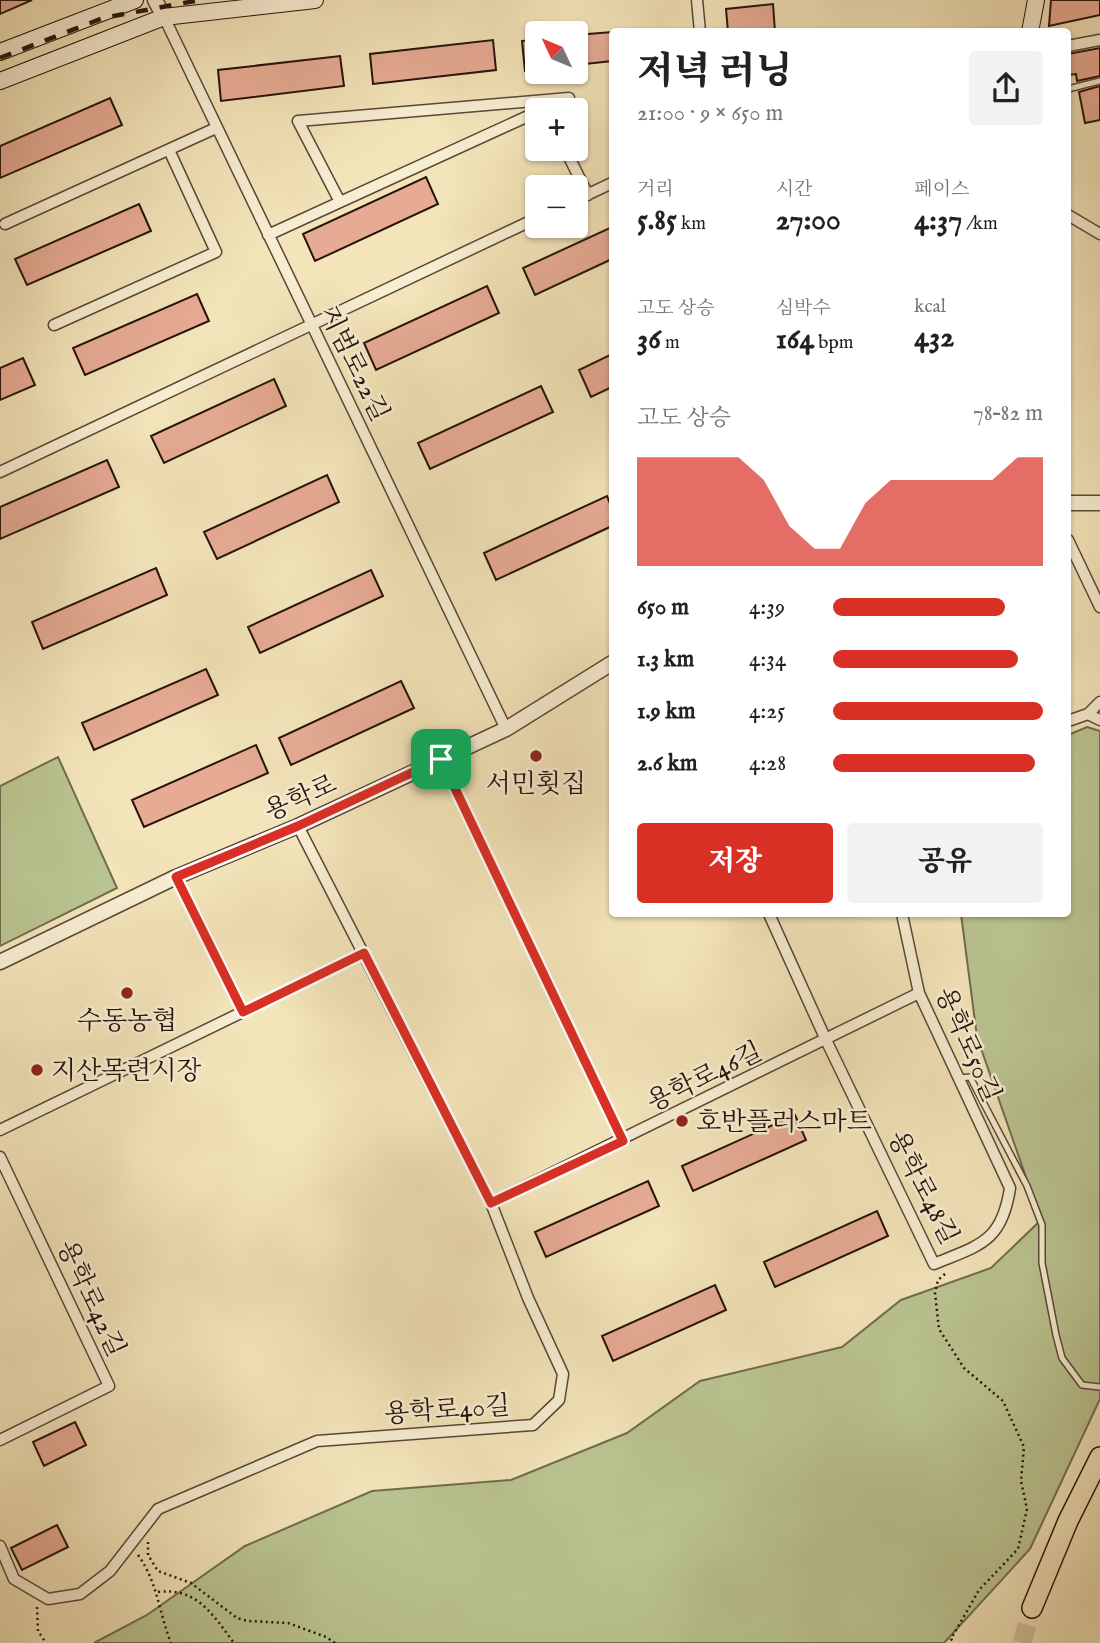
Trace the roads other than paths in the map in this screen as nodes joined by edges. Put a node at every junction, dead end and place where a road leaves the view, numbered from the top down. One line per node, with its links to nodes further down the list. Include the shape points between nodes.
1 (135, 0): 11 (main road)
2 (155, 0): 6 (street)
3 (316, 0): 6 (main road)
4 (697, 0): 7 (street)
5 (1036, 0): 8 (main road)
6 (164, 18): 12 (main road); 17 (street, 지범로22길)
7 (700, 28)
8 (1031, 28)
9 (1100, 40): 10 (street)
10 (1071, 45)
11 (0, 52)
12 (0, 81)
13 (1100, 81): 14 (lane)
14 (1071, 88)
15 (525, 102): 21 (street, via 298,121)
16 (525, 118): 21 (street)
17 (216, 128): 18 (street); 26 (street, 지범로22길)
18 (169, 149): 23 (street); 28 (street, via 216,252)
19 (609, 184): 20 (street)
20 (588, 195)
21 (340, 202): 26 (street)
22 (1071, 217): 25 (street)
23 (5, 224)
24 (525, 224): 27 (street)
25 (1100, 234)
26 (268, 235): 27 (street, 지범로22길)
27 (311, 324): 29 (street); 39 (street, 지범로22길)
28 (54, 325)
29 (0, 472)
30 (1071, 503): 31 (street)
31 (1100, 503)
32 (1071, 546): 33 (street)
33 (1100, 607)
34 (609, 665): 39 (street, 용학로)
35 (1100, 702): 36 (street)
36 (1088, 714): 37 (street); 38 (street)
37 (1071, 720)
38 (1100, 720)
39 (506, 729): 40 (street, 용학로)
40 (441, 759): 41 (street, 용학로); 52 (street, 용학로46길)
41 (298, 826): 42 (street, 용학로); 45 (street, 용학로40길)
42 (176, 877): 46 (street, 용학로); 48 (street)
43 (770, 917): 49 (street, 용학로48길)
44 (903, 917): 47 (street, 용학로50길)
45 (364, 953): 48 (street); 55 (street, 용학로40길)
46 (0, 962)
47 (919, 993): 49 (street, 용학로46길); 50 (street, 용학로50길)
48 (243, 1012): 51 (street)
49 (826, 1040): 52 (street, 용학로46길); 54 (street, 용학로48길, via 934,1264 997,1231)
50 (959, 1078): 54 (street, 용학로50길); 56 (lane, via 970,1077 1042,1225 1042,1263 1062,1358 1082,1385)
51 (0, 1130)
52 (623, 1141): 55 (street)
53 (0, 1157): 57 (street, 용학로42길, via 109,1386)
54 (1010, 1188)
55 (491, 1203): 59 (street, 용학로40길, via 563,1374 559,1400 533,1425 317,1441 158,1509 110,1571 80,1594 48,1599 39,1594 14,1579)
56 (1100, 1387)
57 (0, 1440)
58 (1100, 1457): 60 (highway)
59 (0, 1546)
60 (1032, 1608)

